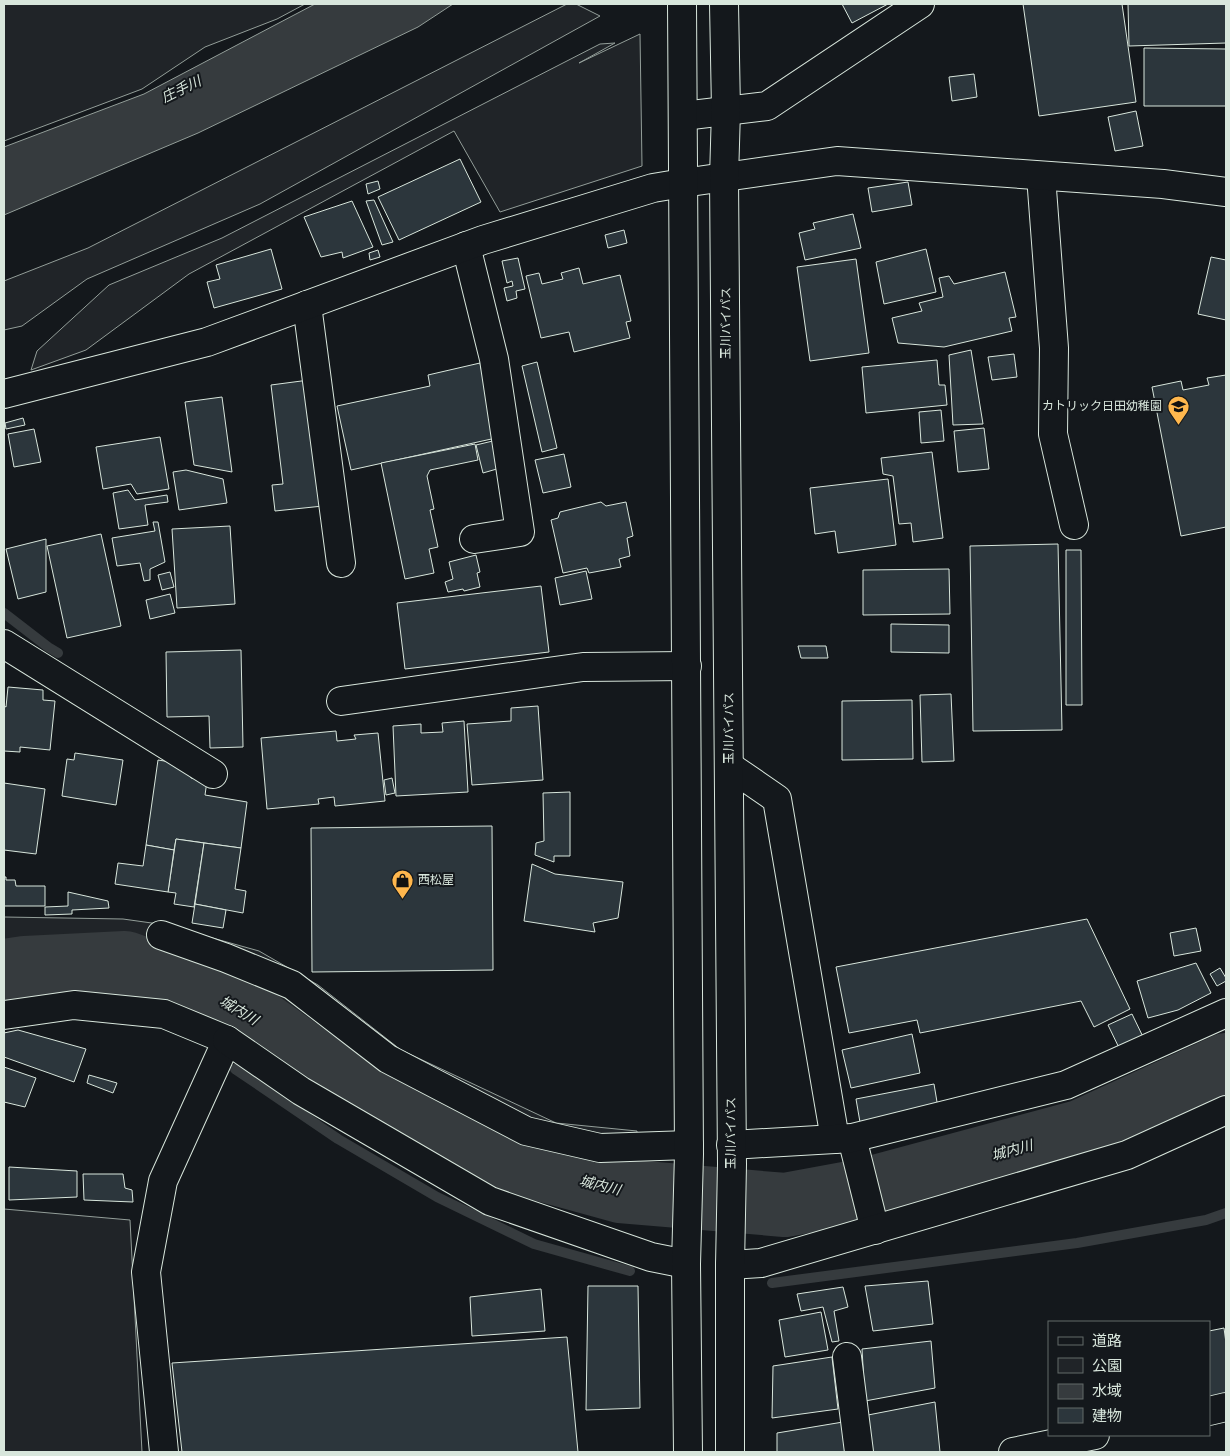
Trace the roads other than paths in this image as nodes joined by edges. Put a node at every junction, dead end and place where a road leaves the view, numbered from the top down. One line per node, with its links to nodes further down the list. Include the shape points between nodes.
1 (682, 4): 5 (main road)
2 (724, 4): 4 (main road, 玉川バイパス)
3 (920, 4): 4 (main road, via 768,106)
4 (726, 110): 5 (main road); 7 (main road, 玉川バイパス)
5 (683, 116): 8 (main road)
6 (1040, 176): 7 (main road, via 837,161); 9 (main road, via 1163,184); 13 (main road, via 1054,348 1053,434)
7 (724, 178): 8 (main road); 19 (main road, 玉川バイパス)
8 (683, 183): 10 (main road, via 653,188); 17 (main road)
9 (1226, 192)
10 (466, 246): 11 (main road); 14 (main road, via 494,359 520,532)
11 (307, 305): 12 (main road, via 207,342); 15 (main road)
12 (4, 394)
13 (1074, 525)
14 (474, 539)
15 (341, 563)
16 (4, 644): 20 (main road)
17 (687, 666): 18 (main road, via 583,667); 27 (main road)
18 (341, 701)
19 (729, 766): 26 (main road, via 777,799); 28 (main road, 玉川バイパス)
20 (213, 774)
21 (161, 935): 27 (main road, via 292,985 388,1058 526,1131 600,1148)
22 (1226, 1013): 26 (main road, via 1066,1085)
23 (4, 1016): 24 (main road, via 74,1005 164,1014)
24 (227, 1040): 30 (main road, via 301,1091 490,1201 651,1257); 36 (main road, via 163,1181 146,1272)
25 (1226, 1110): 29 (main road, via 1127,1155)
26 (844, 1138): 28 (main road); 29 (main road)
27 (689, 1150): 30 (main road)
28 (731, 1155): 31 (main road, 玉川バイパス)
29 (875, 1230): 31 (main road, via 761,1264)
30 (687, 1254): 37 (main road)
31 (730, 1256): 38 (main road, 玉川バイパス)
32 (847, 1357): 39 (main road)
33 (1226, 1407): 34 (main road)
34 (1210, 1411)
35 (1090, 1436): 40 (main road)
36 (164, 1452)
37 (688, 1452)
38 (730, 1452)
39 (858, 1452)
40 (1013, 1452)

